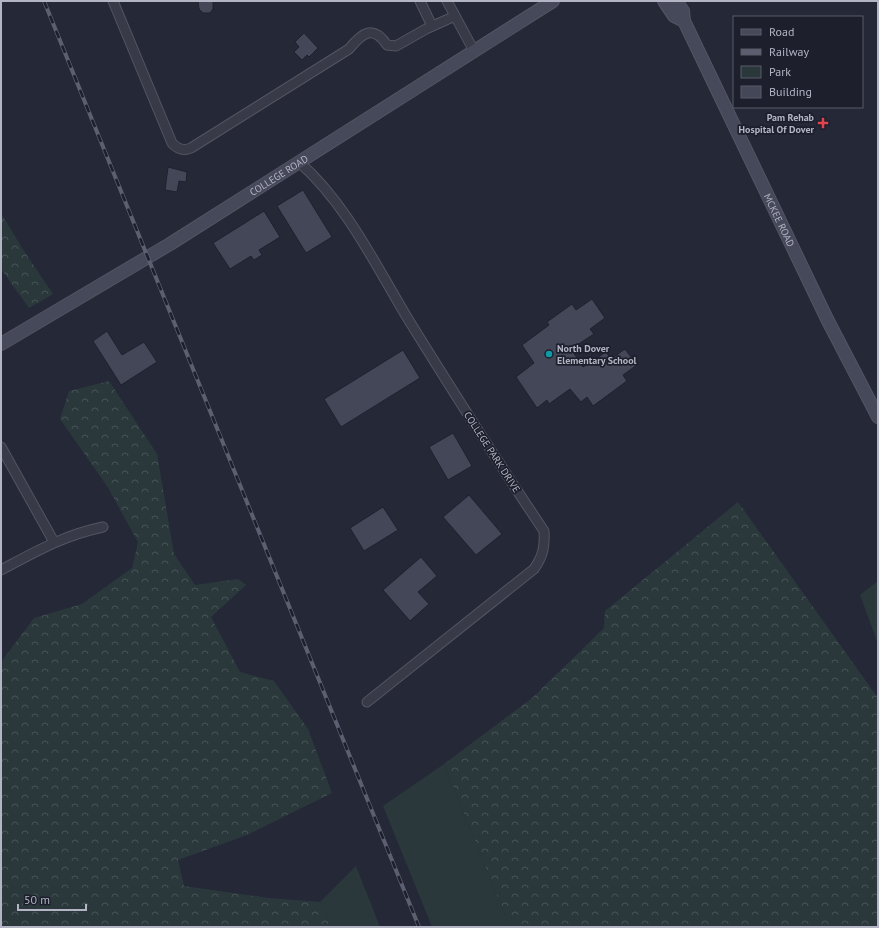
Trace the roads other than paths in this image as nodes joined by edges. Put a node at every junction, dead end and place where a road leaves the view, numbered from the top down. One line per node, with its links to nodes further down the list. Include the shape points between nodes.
1 (113, 1): 9 (street, via 172,143 176,148 182,149 191,148 349,50 359,36 373,33 381,36 387,45 396,46)
2 (420, 1): 9 (street)
3 (447, 1): 7 (street)
4 (553, 1): 10 (street, COLLEGE ROAD)
5 (664, 1): 8 (street, MCKEE ROAD, via 674,16)
6 (676, 1): 8 (street, MCKEE ROAD, via 683,11)
7 (455, 16): 9 (street); 10 (street)
8 (684, 21): 13 (street, MCKEE ROAD, via 824,313)
9 (432, 26)
10 (474, 51): 11 (street, COLLEGE ROAD)
11 (300, 162): 12 (street, COLLEGE ROAD, via 160,250); 18 (street, COLLEGE PARK DRIVE, via 318,178 345,216 466,414 544,531 545,546 542,558 534,569)
12 (1, 344)
13 (878, 417)
14 (1, 447): 16 (street)
15 (103, 527): 16 (street)
16 (54, 542): 17 (street)
17 (1, 570)
18 (367, 702)

